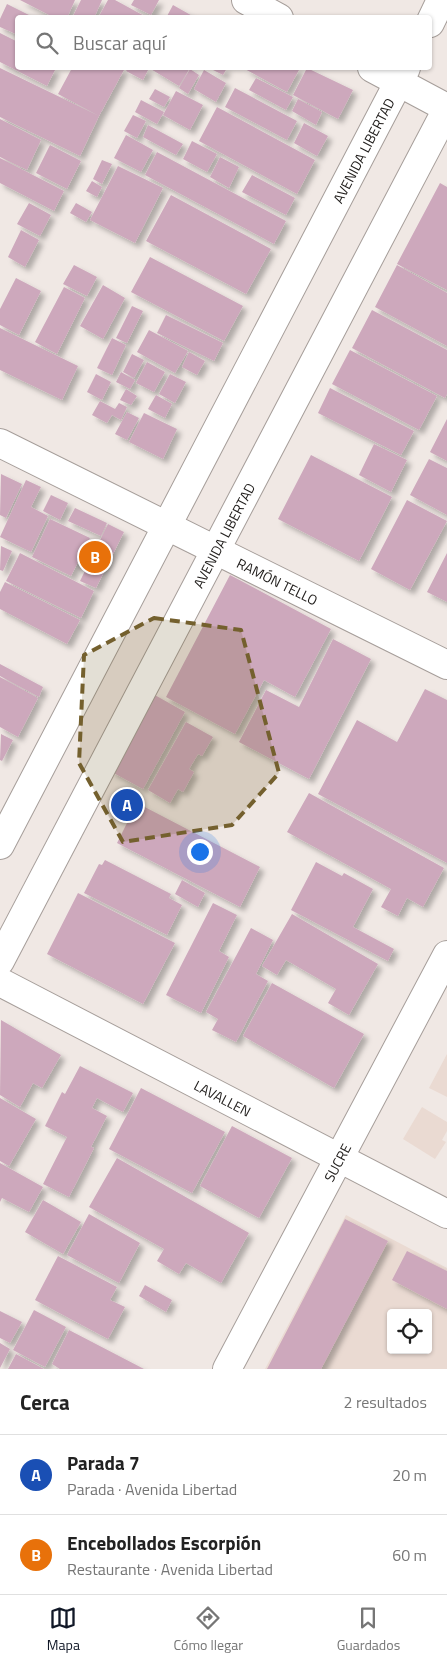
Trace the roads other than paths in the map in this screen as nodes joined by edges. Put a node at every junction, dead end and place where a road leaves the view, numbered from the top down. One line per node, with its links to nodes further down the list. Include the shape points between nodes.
1 (246, 0): 3 (street)
2 (441, 0): 4 (street)
3 (274, 15)
4 (432, 19)
5 (381, 70): 6 (street)
6 (402, 75): 7 (street); 9 (street, AVENIDA LIBERTAD)
7 (447, 108): 10 (street, AVENIDA LIBERTAD)
8 (0, 443): 9 (street, RAMÓN TELLO)
9 (167, 526): 10 (street, RAMÓN TELLO); 12 (street, AVENIDA LIBERTAD)
10 (215, 551): 11 (street, RAMÓN TELLO); 14 (street, AVENIDA LIBERTAD)
11 (447, 665)
12 (0, 845)
13 (447, 955): 16 (street, SUCRE)
14 (0, 961)
15 (0, 982): 16 (street, LAVALLEN)
16 (338, 1156): 17 (street, LAVALLEN); 18 (street, SUCRE)
17 (447, 1214)
18 (227, 1369)

